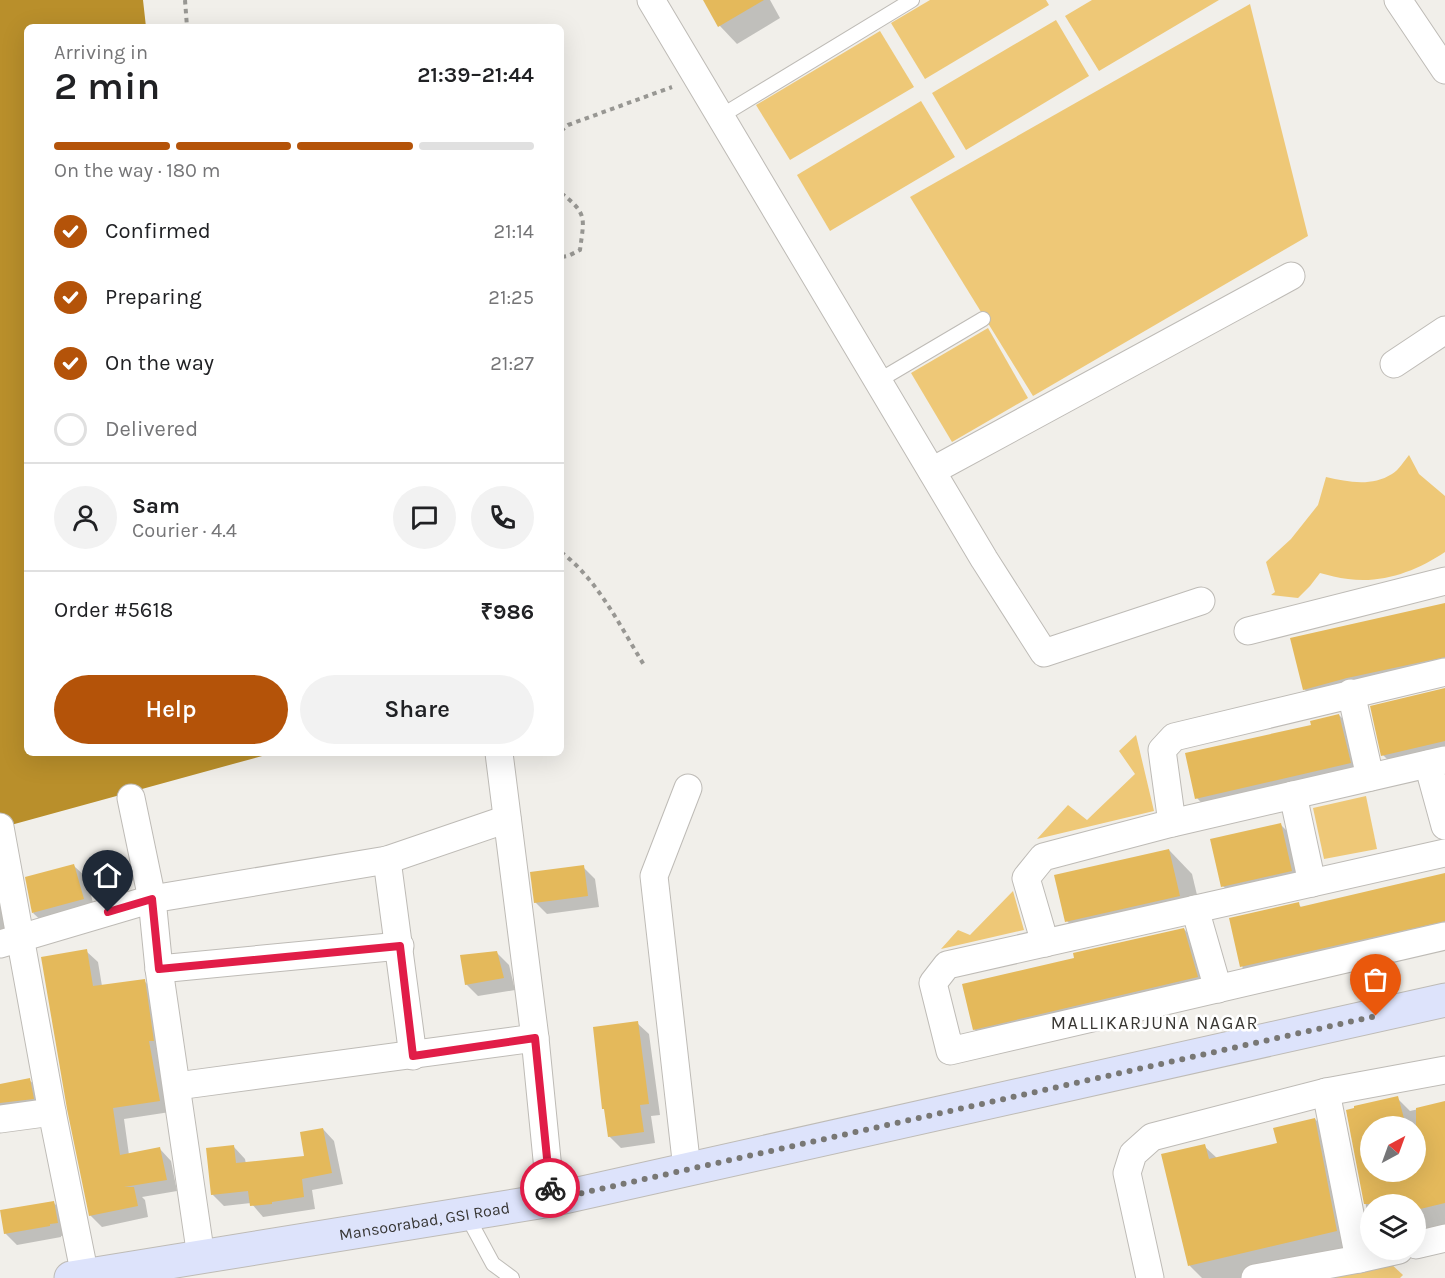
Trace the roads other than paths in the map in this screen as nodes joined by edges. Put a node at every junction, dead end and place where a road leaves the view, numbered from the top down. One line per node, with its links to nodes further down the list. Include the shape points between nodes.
1 (651, 0): 5 (street)
2 (912, 0): 5 (lane)
3 (1398, 0): 4 (street)
4 (1445, 70)
5 (721, 116): 10 (street)
6 (1291, 276): 11 (street)
7 (983, 319): 10 (lane)
8 (1445, 330): 9 (street)
9 (1394, 364)
10 (878, 381): 11 (street)
11 (932, 471): 13 (street, via 1044,653)
12 (1445, 581): 14 (street)
13 (1201, 601)
14 (1248, 631)
15 (1445, 672): 16 (street)
16 (1351, 693): 19 (street); 24 (street, via 1174,737 1162,750)
17 (499, 756): 23 (street)
18 (1437, 762): 19 (street); 25 (street)
19 (1370, 777): 21 (street)
20 (688, 789): 46 (street, via 654,876)
21 (1293, 795): 24 (street); 29 (street)
22 (131, 798): 30 (street)
23 (507, 819): 28 (street); 39 (street)
24 (1172, 823): 34 (street, via 1043,857 1026,878)
25 (1445, 826)
26 (0, 827): 33 (street)
27 (1445, 853): 29 (street)
28 (387, 860): 30 (street); 35 (street)
29 (1312, 883): 31 (street)
30 (152, 899): 33 (street); 36 (street)
31 (1196, 909): 34 (street); 37 (street)
32 (1445, 936): 37 (street)
33 (10, 941): 44 (street)
34 (1045, 943): 37 (street, via 947,965 933,983 950,1051)
35 (400, 946): 36 (street); 40 (street)
36 (159, 969): 42 (street)
37 (1218, 989)
38 (1445, 1000): 46 (street, Mansoorabad, GSI Road)
39 (535, 1038): 40 (street); 47 (street)
40 (413, 1056): 42 (street)
41 (1445, 1070): 43 (street)
42 (177, 1086): 51 (street)
43 (1326, 1092): 52 (street); 55 (street, via 1152,1137 1133,1154 1127,1173)
44 (52, 1112): 45 (street); 53 (street)
45 (0, 1119)
46 (687, 1169): 47 (street, Mansoorabad, GSI Road)
47 (551, 1200): 48 (street, Mansoorabad, GSI Road)
48 (466, 1214): 51 (street, Mansoorabad, GSI Road); 54 (lane, via 493,1264)
49 (1445, 1238): 50 (street)
50 (1426, 1243)
51 (201, 1257): 53 (street, Mansoorabad, GSI Road)
52 (1359, 1259): 56 (street)
53 (78, 1277)
54 (512, 1278)
55 (1150, 1278)
56 (1255, 1278)

